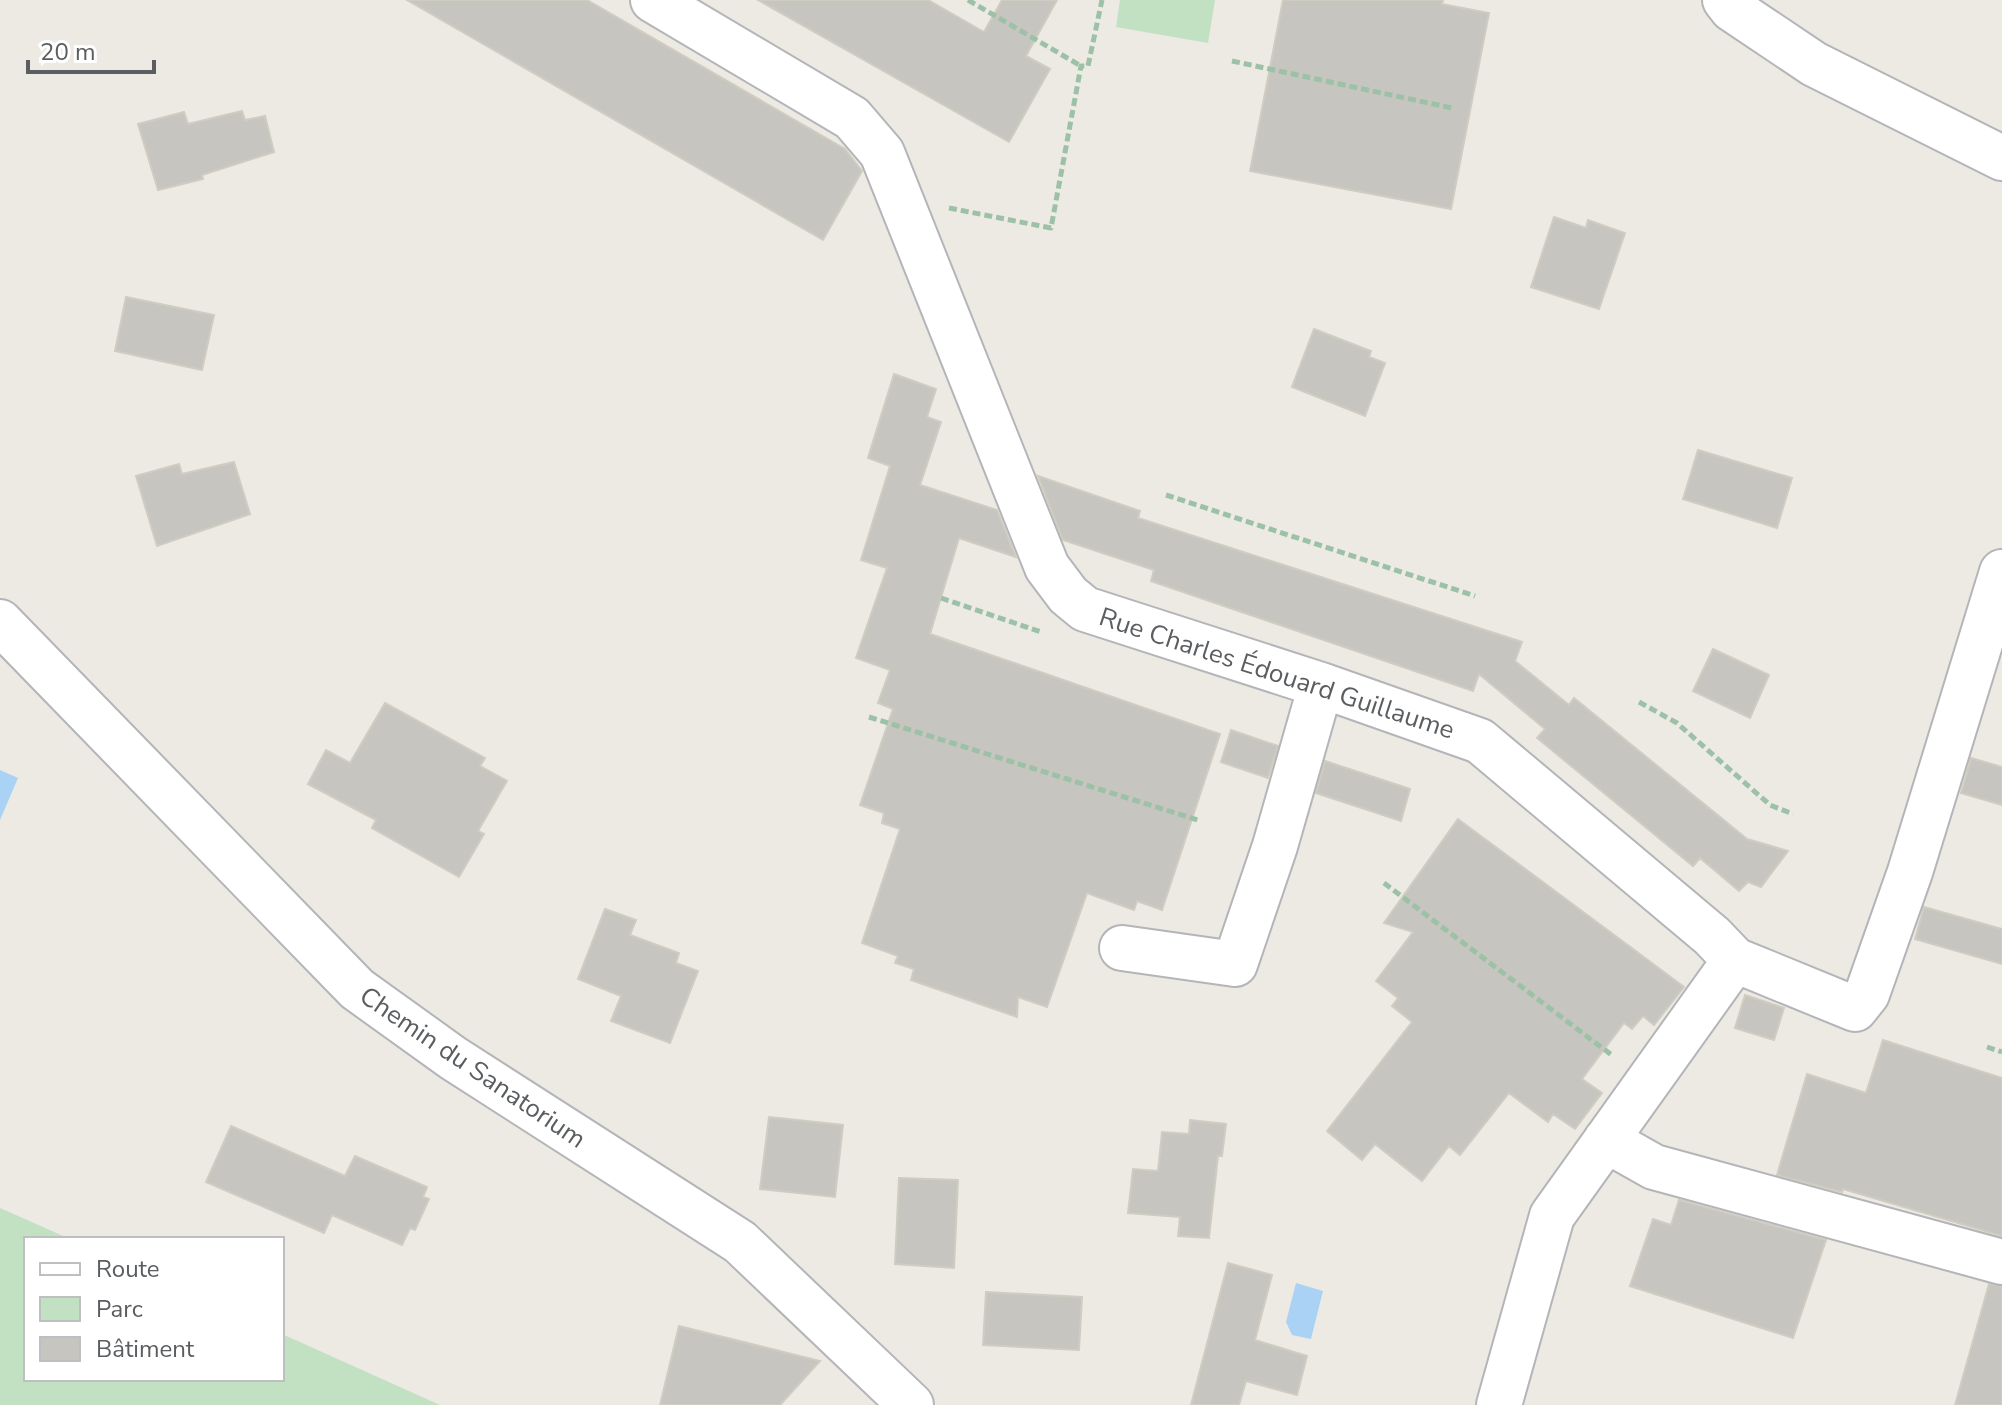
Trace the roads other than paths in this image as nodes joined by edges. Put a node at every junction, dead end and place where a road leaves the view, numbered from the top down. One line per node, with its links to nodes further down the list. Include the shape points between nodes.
1 (653, 0): 6 (street, Rue Charles Édouard Guillaume, via 852,118 882,153 1047,567 1068,595 1085,609)
2 (1725, 0): 3 (street, via 1814,64)
3 (2002, 158)
4 (2002, 572): 8 (street, Rue Charles Édouard Guillaume, via 1867,994 1855,1009)
5 (0, 622): 11 (street, Chemin du Sanatorium, via 357,989 453,1058 740,1242)
6 (1321, 685): 7 (street, via 1235,964); 8 (street, Rue Charles Édouard Guillaume, via 1480,741)
7 (1122, 948)
8 (1735, 960): 9 (street)
9 (1606, 1140): 10 (street, via 1654,1167); 12 (street, via 1552,1216)
10 (2002, 1262)
11 (911, 1405)
12 (1499, 1405)

